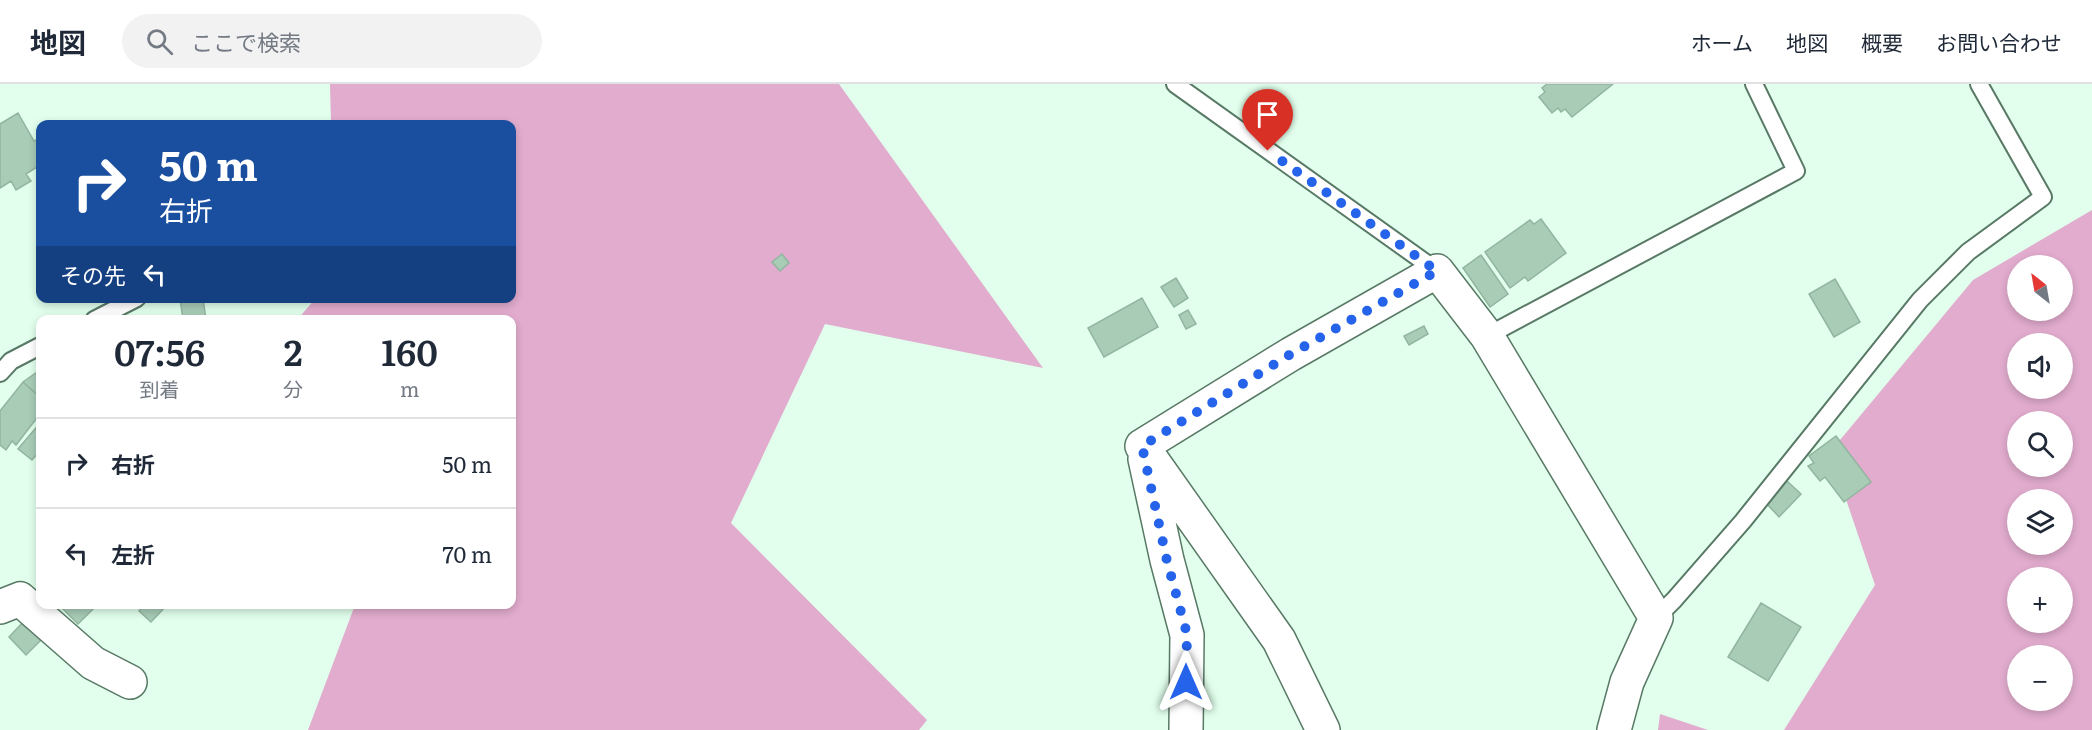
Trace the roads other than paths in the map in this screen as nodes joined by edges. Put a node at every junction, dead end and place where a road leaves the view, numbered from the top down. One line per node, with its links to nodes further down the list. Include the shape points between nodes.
1 (1175, 84): 4 (lane)
2 (1754, 84): 7 (lane, via 1796,171)
3 (1979, 84): 12 (lane, via 2043,197 1968,252 1920,300 1743,521)
4 (1437, 271): 7 (street); 10 (street, via 1291,354)
5 (127, 303): 6 (lane)
6 (104, 315)
7 (1487, 336): 12 (street)
8 (36, 348): 9 (lane, via 11,361)
9 (0, 373)
10 (1142, 446): 14 (street, via 1187,634); 15 (street, via 1280,640)
11 (0, 607): 13 (street, via 20,599 93,663)
12 (1656, 618): 16 (street, via 1627,682)
13 (130, 682)
14 (1186, 730)
15 (1323, 730)
16 (1614, 730)

